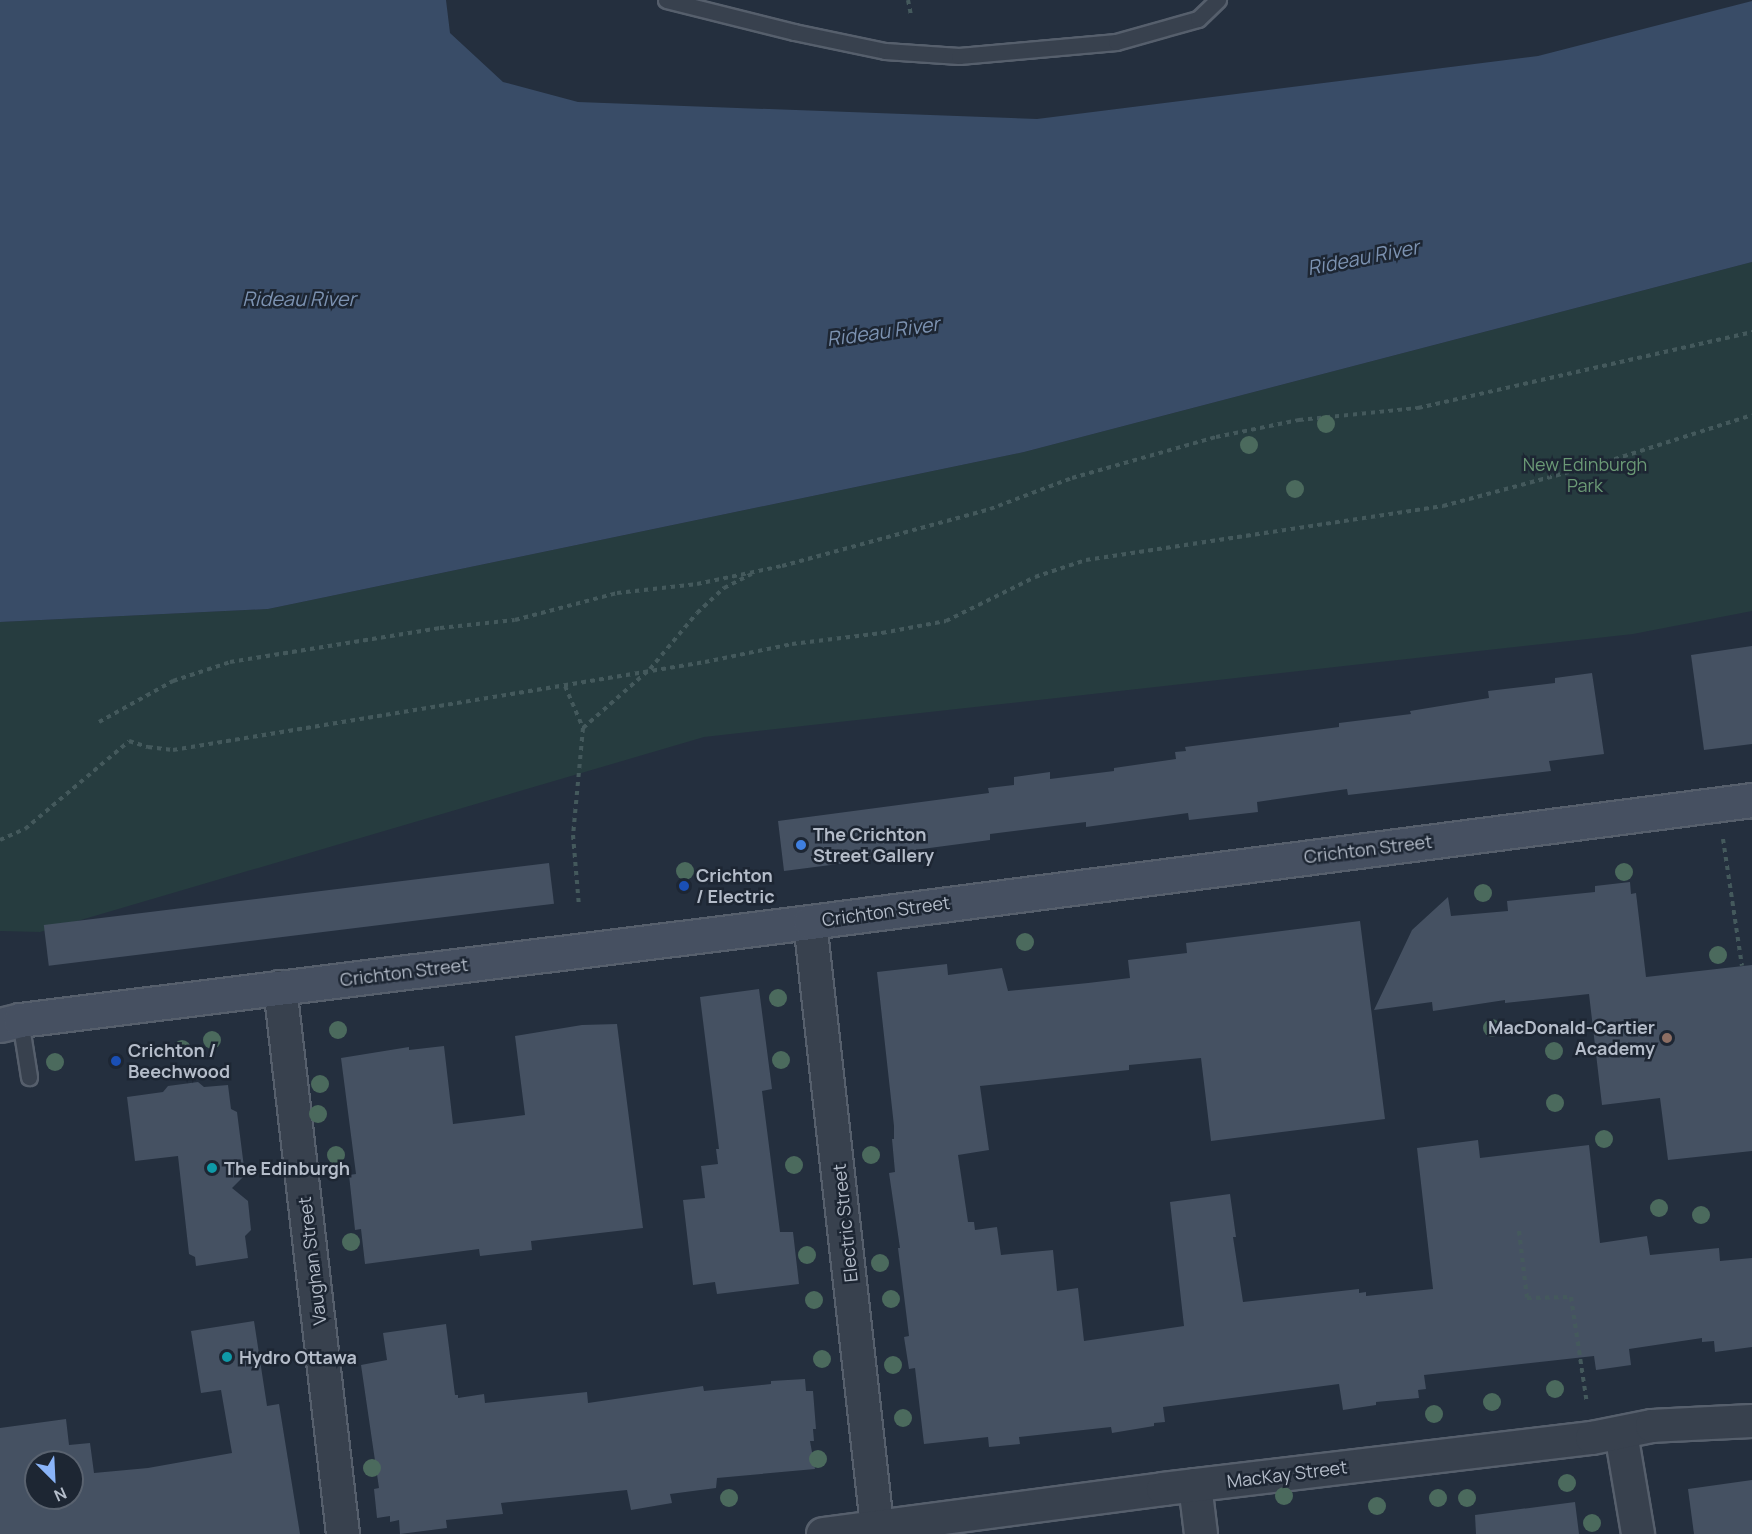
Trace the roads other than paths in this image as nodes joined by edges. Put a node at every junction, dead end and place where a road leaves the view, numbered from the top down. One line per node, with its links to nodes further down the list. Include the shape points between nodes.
1 (666, 0): 2 (lane, via 885,51 958,56 1116,42 1198,19)
2 (1218, 0)
3 (1752, 800): 4 (street, Crichton Street)
4 (810, 922): 5 (street, Crichton Street); 11 (street, Electric Street)
5 (280, 987): 6 (street, Crichton Street); 12 (street, Vaughan Street)
6 (7, 1021): 7 (lane)
7 (29, 1077)
8 (1752, 1421): 9 (street, MacKay Street, via 1652,1426)
9 (1607, 1435): 10 (street, MacKay Street); 15 (street)
10 (1194, 1485): 11 (street, MacKay Street); 14 (street)
11 (878, 1525): 13 (street, MacKay Street)
12 (343, 1534)
13 (823, 1534)
14 (1201, 1534)
15 (1638, 1534)

